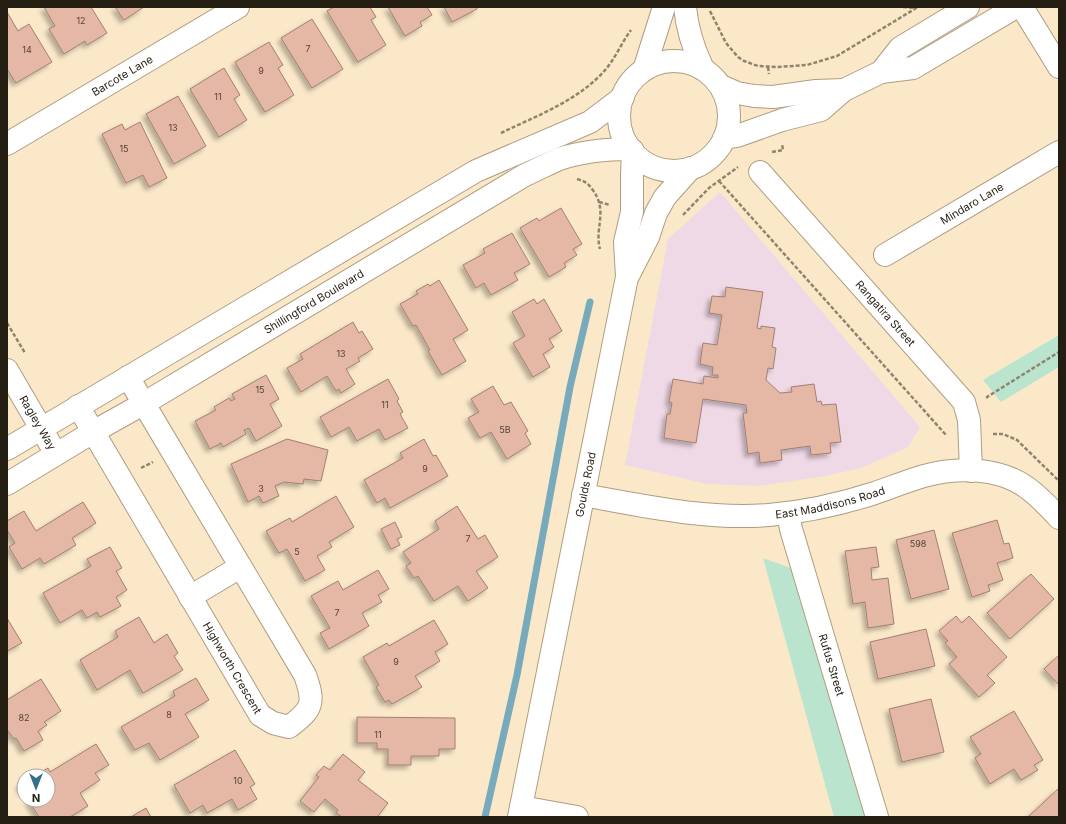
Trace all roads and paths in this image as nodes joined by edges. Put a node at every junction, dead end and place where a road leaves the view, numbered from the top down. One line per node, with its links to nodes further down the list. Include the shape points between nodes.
1 (238, 7): 20 (street, Barcote Lane)
2 (664, 7): 12 (street)
3 (686, 7): 13 (street, via 695,52)
4 (709, 7): 9 (path, via 732,50 744,61 768,67 807,65 837,56)
5 (903, 7): 9 (path)
6 (968, 7): 14 (street, via 900,48)
7 (1016, 7): 14 (street, via 913,68)
8 (1022, 7): 11 (street)
9 (917, 8)
10 (633, 28): 18 (path, via 606,70 578,94 539,116)
11 (1059, 67)
12 (644, 70): 13 (street, via 659,63 677,61 695,65); 17 (street, via 631,81)
13 (703, 70): 15 (street)
14 (881, 72): 16 (street)
15 (721, 86): 16 (street, via 737,93 773,97); 19 (street, via 729,108 728,127)
16 (844, 90): 19 (street, via 820,110)
17 (623, 97): 21 (street, via 619,113 622,130); 34 (street, via 590,122 476,171)
18 (494, 136)
19 (724, 138): 25 (street, via 708,159)
20 (7, 144)
21 (632, 150): 25 (street, via 640,159 656,167 672,171); 31 (street, Goulds Road, via 632,212 625,242); 35 (street, Shillingford Boulevard, via 597,150 578,154 524,175)
22 (783, 150): 24 (path)
23 (1059, 152): 30 (street, Mindaro Lane)
24 (756, 164): 27 (path); 47 (street, Rangatira Street, via 964,402 969,420)
25 (692, 168): 31 (street, via 665,196 648,237)
26 (572, 178): 29 (path, via 589,185 599,200)
27 (719, 181): 28 (path); 43 (path, via 941,430 947,436)
28 (680, 218)
29 (601, 250)
30 (885, 256)
31 (627, 277): 51 (street, Goulds Road)
32 (1059, 352): 36 (path, via 988,397)
33 (7, 370): 39 (street, Ragley Way)
34 (128, 377): 35 (street, Highworth Crescent); 37 (street)
35 (143, 404): 40 (street, Shillingford Boulevard); 45 (street, Highworth Crescent)
36 (989, 404)
37 (78, 406): 39 (street); 40 (street, Highworth Crescent)
38 (993, 426): 42 (path)
39 (42, 429): 44 (street); 46 (street, Ragley Way)
40 (93, 432): 46 (street, Shillingford Boulevard); 48 (street, Highworth Crescent)
41 (989, 434): 42 (path)
42 (994, 434): 49 (path, via 1003,434 1017,440)
43 (952, 436)
44 (7, 449)
45 (171, 451): 48 (path); 54 (street, Highworth Crescent)
46 (56, 454): 50 (street, Shillingford Boulevard)
47 (971, 470): 52 (street, East Maddisons Road, via 924,476 852,500); 53 (street, East Maddisons Road, via 991,472 1026,486)
48 (122, 480): 55 (street, Highworth Crescent)
49 (1059, 481)
50 (7, 484)
51 (583, 495): 52 (street, East Maddisons Road, via 648,507 708,514); 56 (street, Goulds Road)
52 (788, 513): 58 (street, Rufus Street)
53 (1059, 518)
54 (240, 567): 55 (street); 55 (street, Highworth Crescent, via 305,675 310,689 311,701 308,712 289,727 273,723 260,715)
55 (190, 597)
56 (520, 812): 57 (street)
57 (577, 817)
58 (877, 817)

